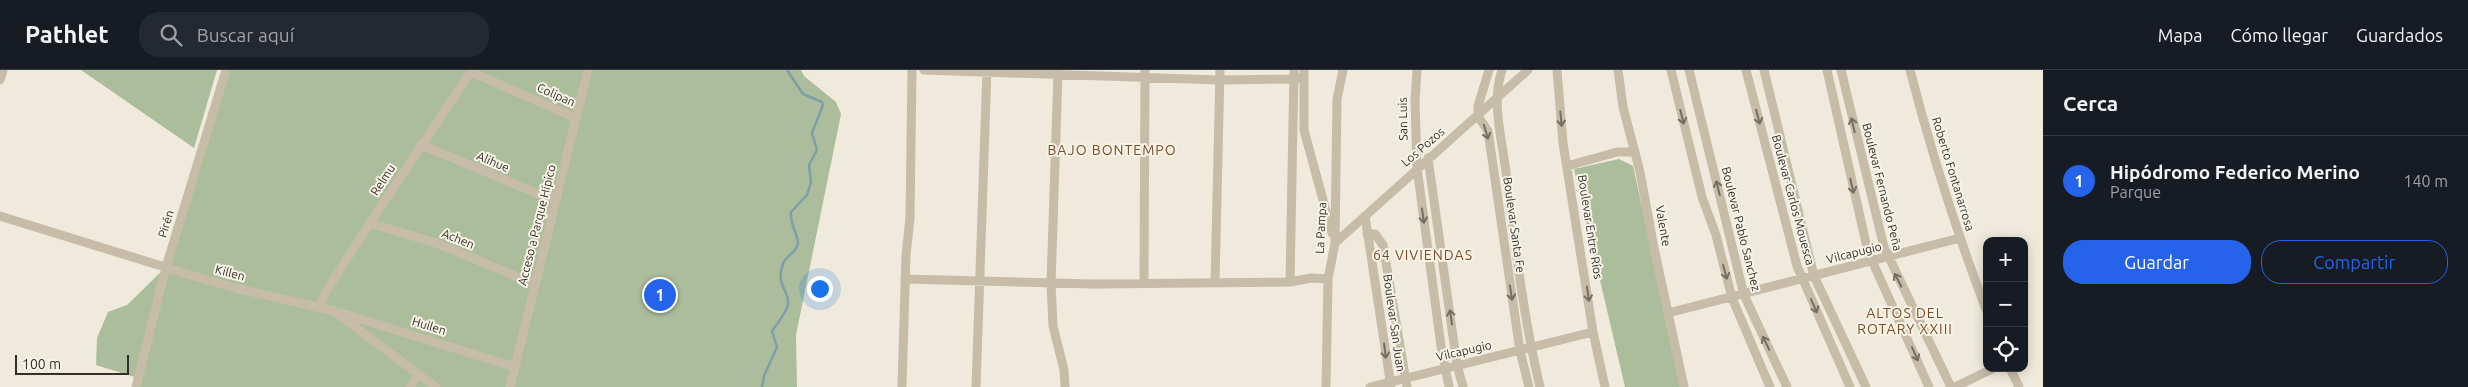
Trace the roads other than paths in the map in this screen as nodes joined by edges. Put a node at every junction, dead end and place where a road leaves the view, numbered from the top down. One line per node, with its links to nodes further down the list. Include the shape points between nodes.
1 (3, 70): 26 (street)
2 (226, 70): 44 (street, Pirén)
3 (588, 70): 29 (street, Acceso a Parque Hípico)
4 (912, 70): 46 (street, via 910,218)
5 (924, 70): 21 (street)
6 (1343, 70): 41 (street, La Pampa, via 1337,99)
7 (1418, 70): 34 (street, San Luis)
8 (1489, 70): 28 (street)
9 (1502, 70): 27 (street, Boulevar Santa Fe)
10 (1528, 70): 27 (street, Los Pozos)
11 (1556, 70): 33 (street, Boulevar Entre Ríos, one-way to 33)
12 (1618, 70): 31 (street, Valente, via 1623,107)
13 (1671, 70): 56 (street, Boulevar Pablo Sanchez, one-way to 56, via 1702,197 1716,235)
14 (1689, 70): 55 (street, Boulevar Pablo Sanchez, one-way to 14)
15 (1746, 70): 48 (street, Boulevar Carlos Mouesca, one-way to 48)
16 (1764, 70): 45 (street, Boulevar Carlos Mouesca)
17 (1827, 70): 43 (street, one-way to 43)
18 (1841, 70): 42 (street, Boulevar Fernando Peña, one-way to 18)
19 (1910, 70): 40 (street, Roberto Fontanarrosa)
20 (471, 71): 29 (street, Colipan); 30 (street, Relmu)
21 (987, 71): 22 (street); 49 (street)
22 (1058, 74): 23 (street); 51 (street)
23 (1145, 74): 25 (street); 52 (street)
24 (1299, 74): 25 (street); 41 (street, via 1304,130); 50 (street)
25 (1220, 75): 53 (street)
26 (0, 80)
27 (1496, 100): 28 (street, Los Pozos); 62 (street, Boulevar Santa Fe)
28 (1478, 116): 32 (street, Los Pozos); 63 (street, Boulevar Santa Fe, one-way to 63, via 1488,131)
29 (576, 118): 35 (street, Acceso a Parque Hípico)
30 (421, 145): 35 (street, Alihue); 38 (street, Relmu)
31 (1635, 152): 33 (street, via 1617,152); 60 (street, Valente)
32 (1428, 158): 34 (street, Los Pozos); 64 (street, one-way to 32)
33 (1568, 166): 61 (street, Boulevar Entre Ríos, one-way to 61)
34 (1416, 168): 37 (street, Los Pozos); 66 (street, San Luis, one-way to 66)
35 (556, 201): 54 (street, Acceso a Parque Hípico)
36 (0, 216): 44 (street, Killen)
37 (1365, 216): 39 (street, Boulevar San Juan); 41 (street, Los Pozos)
38 (370, 224): 54 (street, Achen, via 422,238); 58 (street, Relmu)
39 (1368, 234): 70 (street, Boulevar San Juan, via 1375,234 1383,245); 71 (street, Boulevar San Juan, one-way to 71)
40 (1960, 238): 42 (street, Vilcapugio); 57 (street, Roberto Fontanarrosa)
41 (1335, 243): 47 (street, La Pampa)
42 (1887, 257): 43 (street, Vilcapugio); 93 (street, Boulevar Fernando Peña, one-way to 42)
43 (1871, 261): 45 (street, Vilcapugio); 92 (street, one-way to 92)
44 (166, 267): 58 (street, Killen, via 239,289); 72 (street, Pirén)
45 (1814, 276): 48 (street, Vilcapugio); 91 (street, Boulevar Carlos Mouesca)
46 (905, 279): 49 (street); 76 (street)
47 (1328, 279): 50 (street); 79 (street, La Pampa)
48 (1802, 279): 55 (street, Vilcapugio); 90 (street, Boulevar Carlos Mouesca, one-way to 90)
49 (979, 282): 51 (street); 77 (street)
50 (1290, 282): 53 (street)
51 (1051, 283): 52 (street); 78 (street, via 1053,326)
52 (1144, 283): 53 (street)
53 (1215, 283)
54 (535, 284): 65 (street, Acceso a Parque Hípico)
55 (1744, 295): 56 (street, Vilcapugio); 89 (street, Boulevar Pablo Sanchez, one-way to 55)
56 (1732, 298): 60 (street, Vilcapugio); 88 (street, Boulevar Pablo Sanchez)
57 (1983, 301)
58 (320, 306): 59 (street, Killen)
59 (334, 311): 65 (street, Huilen); 69 (street, Killen)
60 (1668, 313): 87 (street, Valente)
61 (1593, 332): 62 (street, Vilcapugio); 86 (street, Boulevar Entre Ríos)
62 (1531, 348): 63 (street, Vilcapugio); 85 (street, Boulevar Santa Fe)
63 (1520, 351): 64 (street, Vilcapugio); 84 (street, Boulevar Santa Fe)
64 (1457, 365): 66 (street, Vilcapugio); 83 (street)
65 (515, 367): 75 (street, Acceso a Parque Hípico)
66 (1444, 369): 70 (street, Vilcapugio); 82 (street, San Luis)
67 (1986, 372): 94 (street)
68 (2012, 372): 95 (street)
69 (418, 375): 73 (street); 74 (street, Killen)
70 (1404, 377): 71 (street, Vilcapugio); 81 (street, Boulevar San Juan)
71 (1390, 384): 80 (street, Vilcapugio)
72 (136, 387)
73 (410, 387)
74 (436, 387)
75 (510, 387)
76 (902, 387)
77 (976, 387)
78 (1065, 387)
79 (1326, 387)
80 (1370, 387)
81 (1407, 387)
82 (1449, 387)
83 (1463, 387)
84 (1528, 387)
85 (1540, 387)
86 (1604, 387)
87 (1684, 387)
88 (1770, 387)
89 (1787, 387)
90 (1850, 387)
91 (1866, 387)
92 (1930, 387)
93 (1951, 387)
94 (1955, 387)
95 (2019, 387)

